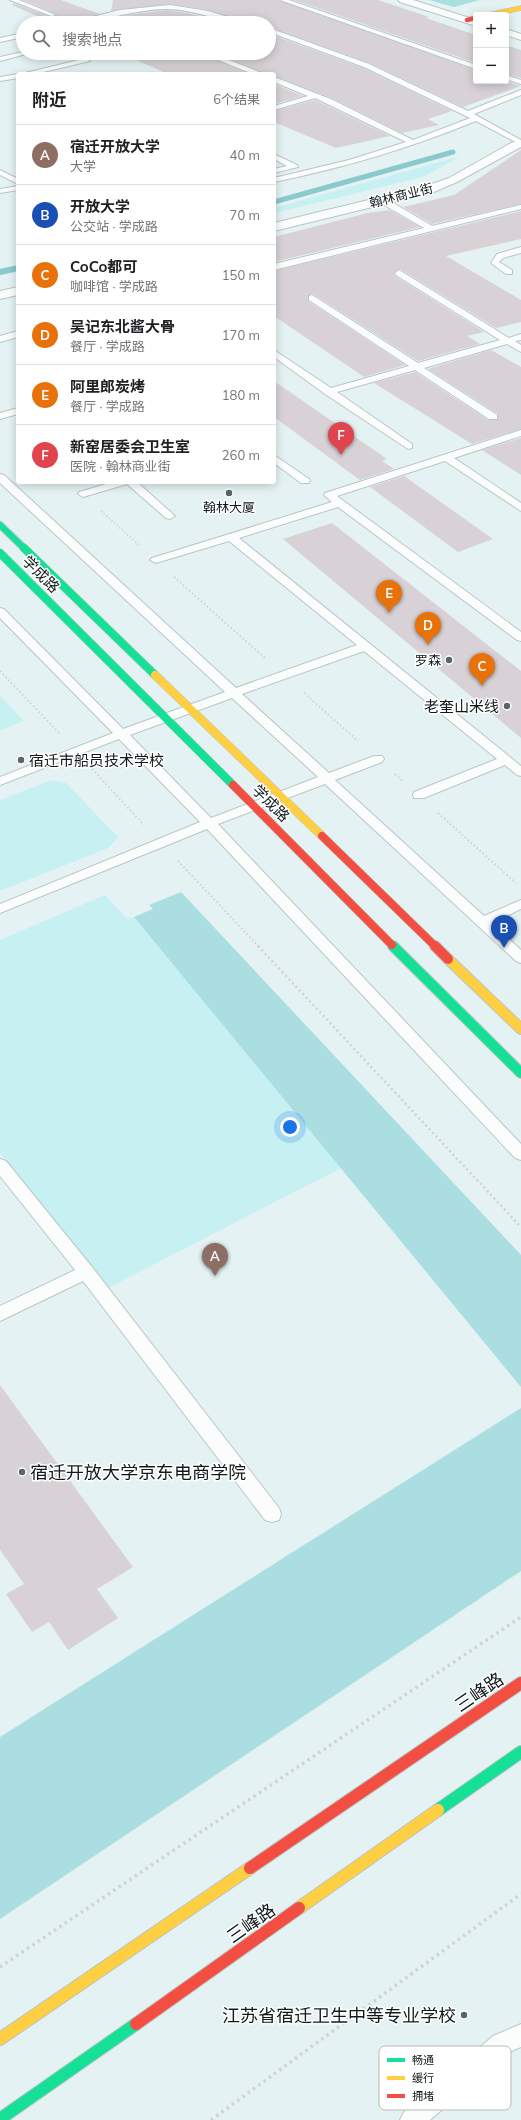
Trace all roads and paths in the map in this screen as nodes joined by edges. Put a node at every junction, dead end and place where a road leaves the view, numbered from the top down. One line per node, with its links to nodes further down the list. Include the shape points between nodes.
1 (13, 0): 8 (lane)
2 (172, 0): 5 (lane)
3 (282, 0): 23 (lane)
4 (403, 0): 13 (street)
5 (155, 8): 10 (lane); 11 (lane, via 171,7)
6 (521, 8): 7 (main road)
7 (503, 12)
8 (53, 15)
9 (521, 15): 12 (main road)
10 (106, 16)
11 (216, 16)
12 (509, 17)
13 (473, 20)
14 (276, 33): 34 (lane, via 366,65)
15 (509, 33): 17 (street)
16 (16, 37): 18 (lane)
17 (521, 37)
18 (0, 40)
19 (16, 55): 20 (lane)
20 (0, 59)
21 (84, 60): 24 (lane, via 86,61)
22 (223, 60): 25 (lane)
23 (473, 66)
24 (46, 72)
25 (255, 72)
26 (16, 76): 28 (lane)
27 (509, 78): 30 (lane)
28 (0, 79)
29 (276, 80): 32 (lane)
30 (521, 82)
31 (521, 92): 34 (lane)
32 (315, 96): 33 (lane); 37 (lane)
33 (276, 107)
34 (469, 113): 35 (lane)
35 (477, 118): 36 (lane); 37 (lane)
36 (521, 143): 45 (street, 翰林商业街, via 453,180 430,189)
37 (413, 144): 41 (lane, via 356,161)
38 (276, 157): 39 (lane, via 294,167)
39 (276, 171)
40 (0, 172): 42 (lane)
41 (276, 180)
42 (16, 181)
43 (16, 188): 44 (lane)
44 (0, 191)
45 (382, 200): 47 (street, 翰林商业街); 48 (lane)
46 (521, 208): 48 (lane)
47 (276, 226)
48 (431, 229): 50 (lane)
49 (521, 250): 51 (lane, via 500,256 495,261)
50 (276, 267)
51 (509, 272)
52 (399, 273): 59 (lane)
53 (16, 291): 54 (street)
54 (0, 295)
55 (312, 298): 62 (lane)
56 (16, 335): 58 (lane)
57 (521, 337): 59 (lane)
58 (0, 339)
59 (508, 341): 60 (lane); 62 (lane)
60 (521, 349)
61 (276, 354): 63 (lane)
62 (417, 367): 63 (lane); 66 (lane)
63 (328, 392): 68 (lane)
64 (16, 412): 65 (lane)
65 (0, 416)
66 (493, 417)
67 (521, 433): 69 (lane)
68 (408, 446)
69 (446, 457): 76 (lane, via 329,495); 77 (lane)
70 (276, 459): 72 (lane)
71 (0, 477): 87 (lane)
72 (305, 481)
73 (117, 484): 75 (lane)
74 (133, 484): 78 (lane)
75 (83, 494)
76 (340, 503): 80 (lane); 84 (lane)
77 (521, 508)
78 (170, 516)
79 (0, 525): 88 (main road, 学成路)
80 (231, 537): 82 (lane); 85 (lane)
81 (0, 553): 89 (main road, 学成路)
82 (156, 560)
83 (0, 611): 90 (lane)
84 (521, 638)
85 (366, 646): 87 (lane); 93 (lane)
86 (0, 671): 91 (path)
87 (234, 693): 88 (lane); 95 (lane)
88 (190, 709): 89 (lane); 97 (main road, 学成路)
89 (166, 717): 90 (lane); 99 (main road, 学成路)
90 (120, 734): 91 (lane); 100 (lane)
91 (76, 751): 96 (lane); 101 (path)
92 (378, 760): 95 (lane)
93 (506, 760): 94 (lane); 98 (lane)
94 (521, 772)
95 (327, 779): 97 (lane); 104 (lane)
96 (0, 781)
97 (280, 796): 99 (lane); 106 (main road, 学成路)
98 (419, 796)
99 (254, 806): 100 (lane); 107 (main road, 学成路)
100 (209, 823): 101 (lane); 108 (lane)
101 (160, 843): 103 (lane); 110 (path)
102 (521, 904): 104 (lane)
103 (0, 909)
104 (482, 922): 105 (lane)
105 (521, 958)
106 (521, 1029)
107 (521, 1073)
108 (521, 1154)
109 (0, 1165): 111 (lane)
110 (521, 1227)
111 (86, 1272): 112 (lane); 113 (lane)
112 (0, 1314)
113 (272, 1514)
114 (521, 1617): 118 (path)
115 (521, 1683): 120 (main road, 三峰路)
116 (521, 1752): 123 (main road, 三峰路)
117 (521, 1894): 124 (path)
118 (0, 1967)
119 (521, 2035): 121 (lane)
120 (0, 2039)
121 (499, 2046)
122 (424, 2110): 125 (lane)
123 (0, 2119)
124 (211, 2120)
125 (412, 2120)

